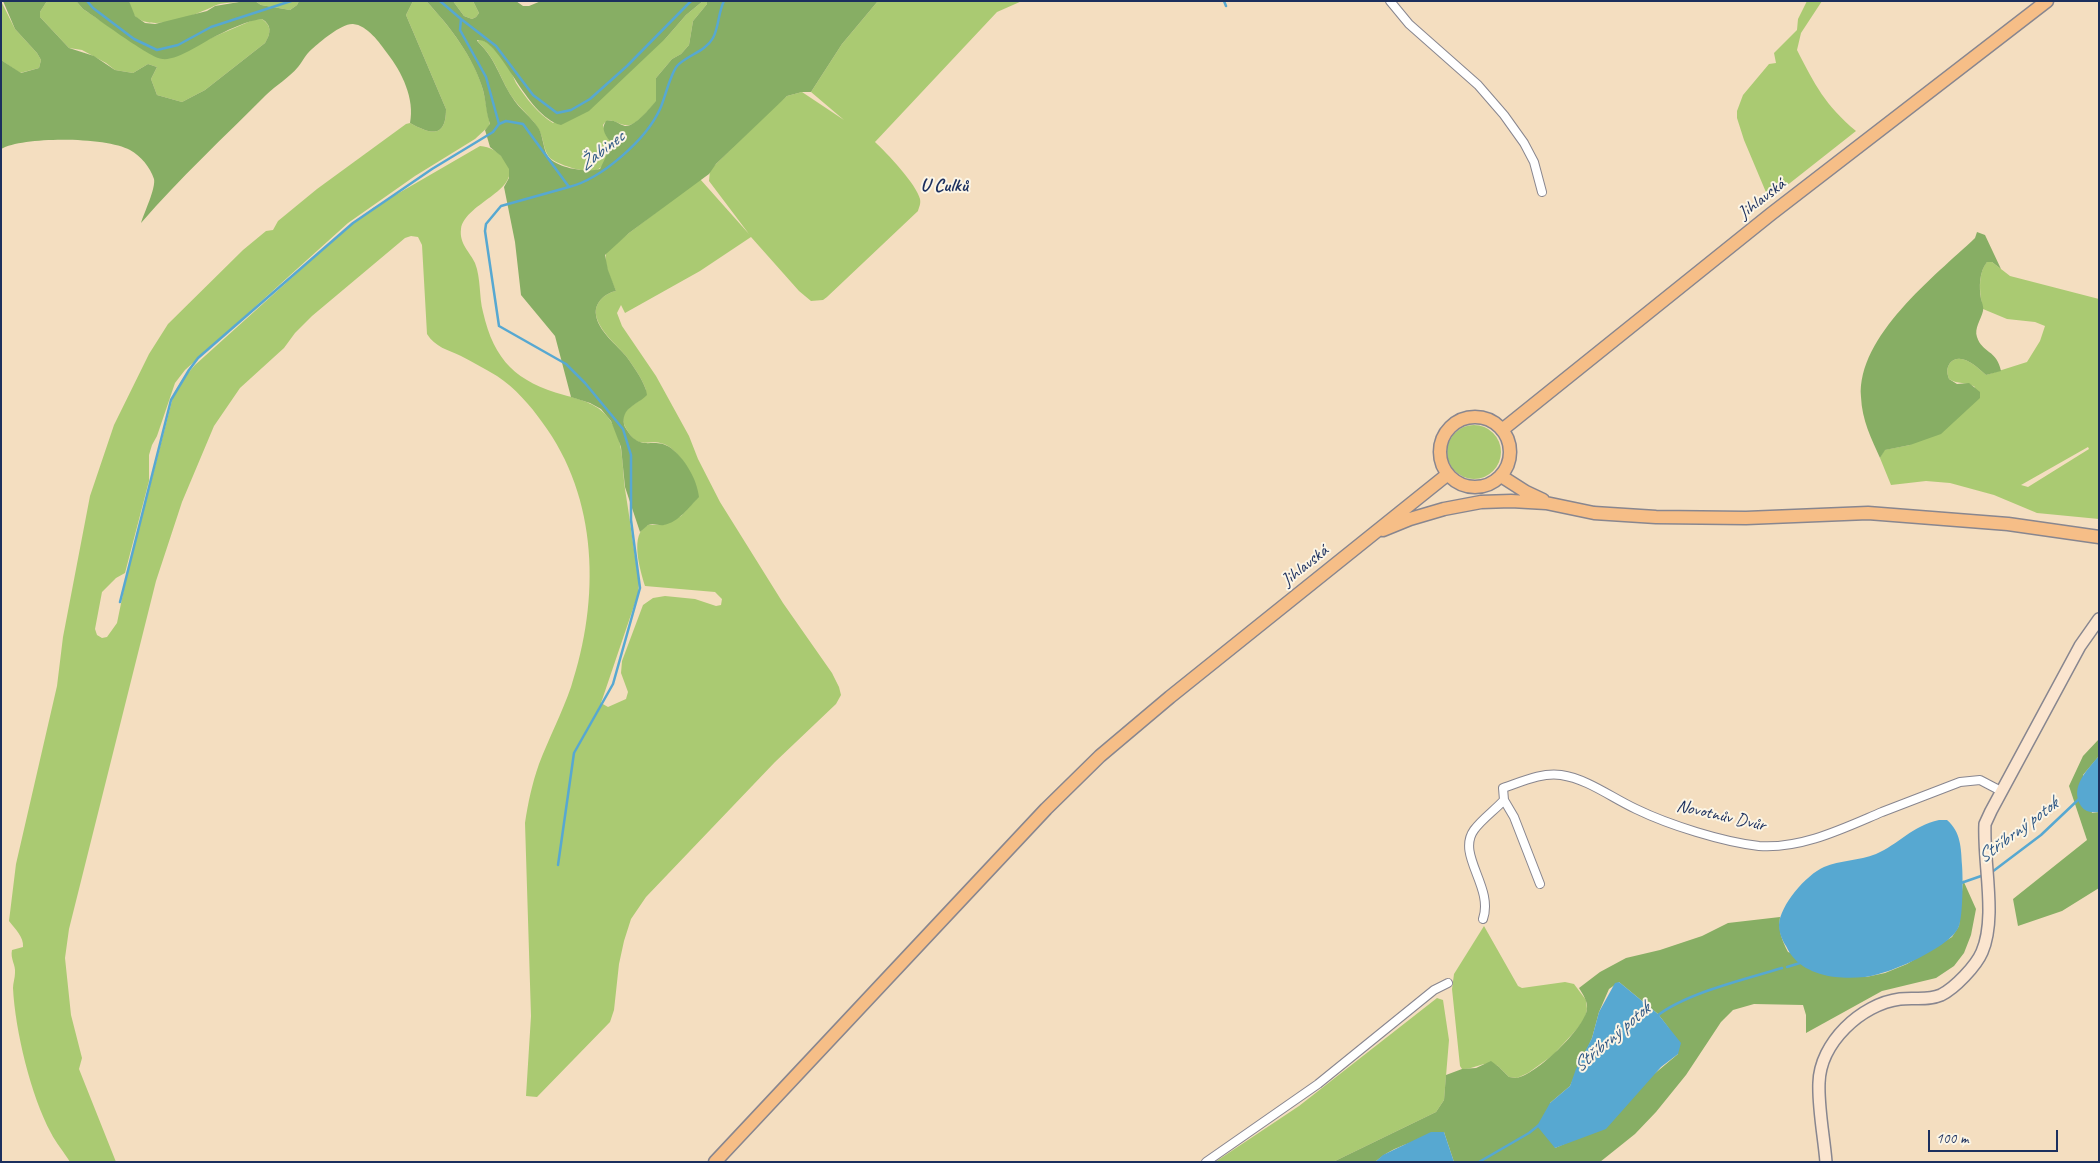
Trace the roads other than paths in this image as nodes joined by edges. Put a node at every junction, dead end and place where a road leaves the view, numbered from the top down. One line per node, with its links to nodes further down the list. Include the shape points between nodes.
1 (1390, 1): 3 (street, via 1409,24 1478,85 1504,115 1534,162)
2 (2047, 1): 4 (main road, Jihlavská, via 1772,214)
3 (1542, 192)
4 (1502, 430): 5 (main road, via 1488,420 1476,417 1453,425 1441,445 1442,463); 6 (main road, via 1510,453)
5 (1448, 474): 6 (main road, via 1470,487 1490,484); 9 (main road, Jihlavská)
6 (1501, 476): 7 (main road, via 1526,492)
7 (1559, 506): 8 (main road, via 1594,513 1656,517 1746,518 1868,513 2008,524); 9 (main road, via 1511,501 1462,505 1410,519)
8 (2099, 537)
9 (1358, 545): 16 (main road, Jihlavská, via 1184,686 1067,787)
10 (2099, 619): 11 (street, via 2080,646)
11 (2001, 791): 12 (street, Novotnův Dvůr, via 1980,780 1960,782 1813,839 1779,846 1741,843 1697,832 1638,810 1581,780 1561,775 1535,777 1502,788); 18 (street, via 1985,824 1989,924 1981,954 1961,979 1941,995 1930,999 1900,999 1875,1006 1855,1019 1832,1044 1822,1065 1819,1083)
12 (1504, 800): 13 (street); 14 (street, Novotnův Dvůr, via 1473,831 1468,844 1485,896)
13 (1540, 884)
14 (1483, 919)
15 (1448, 983): 17 (street, via 1434,990 1318,1084)
16 (715, 1162)
17 (1206, 1162)
18 (1826, 1162)

